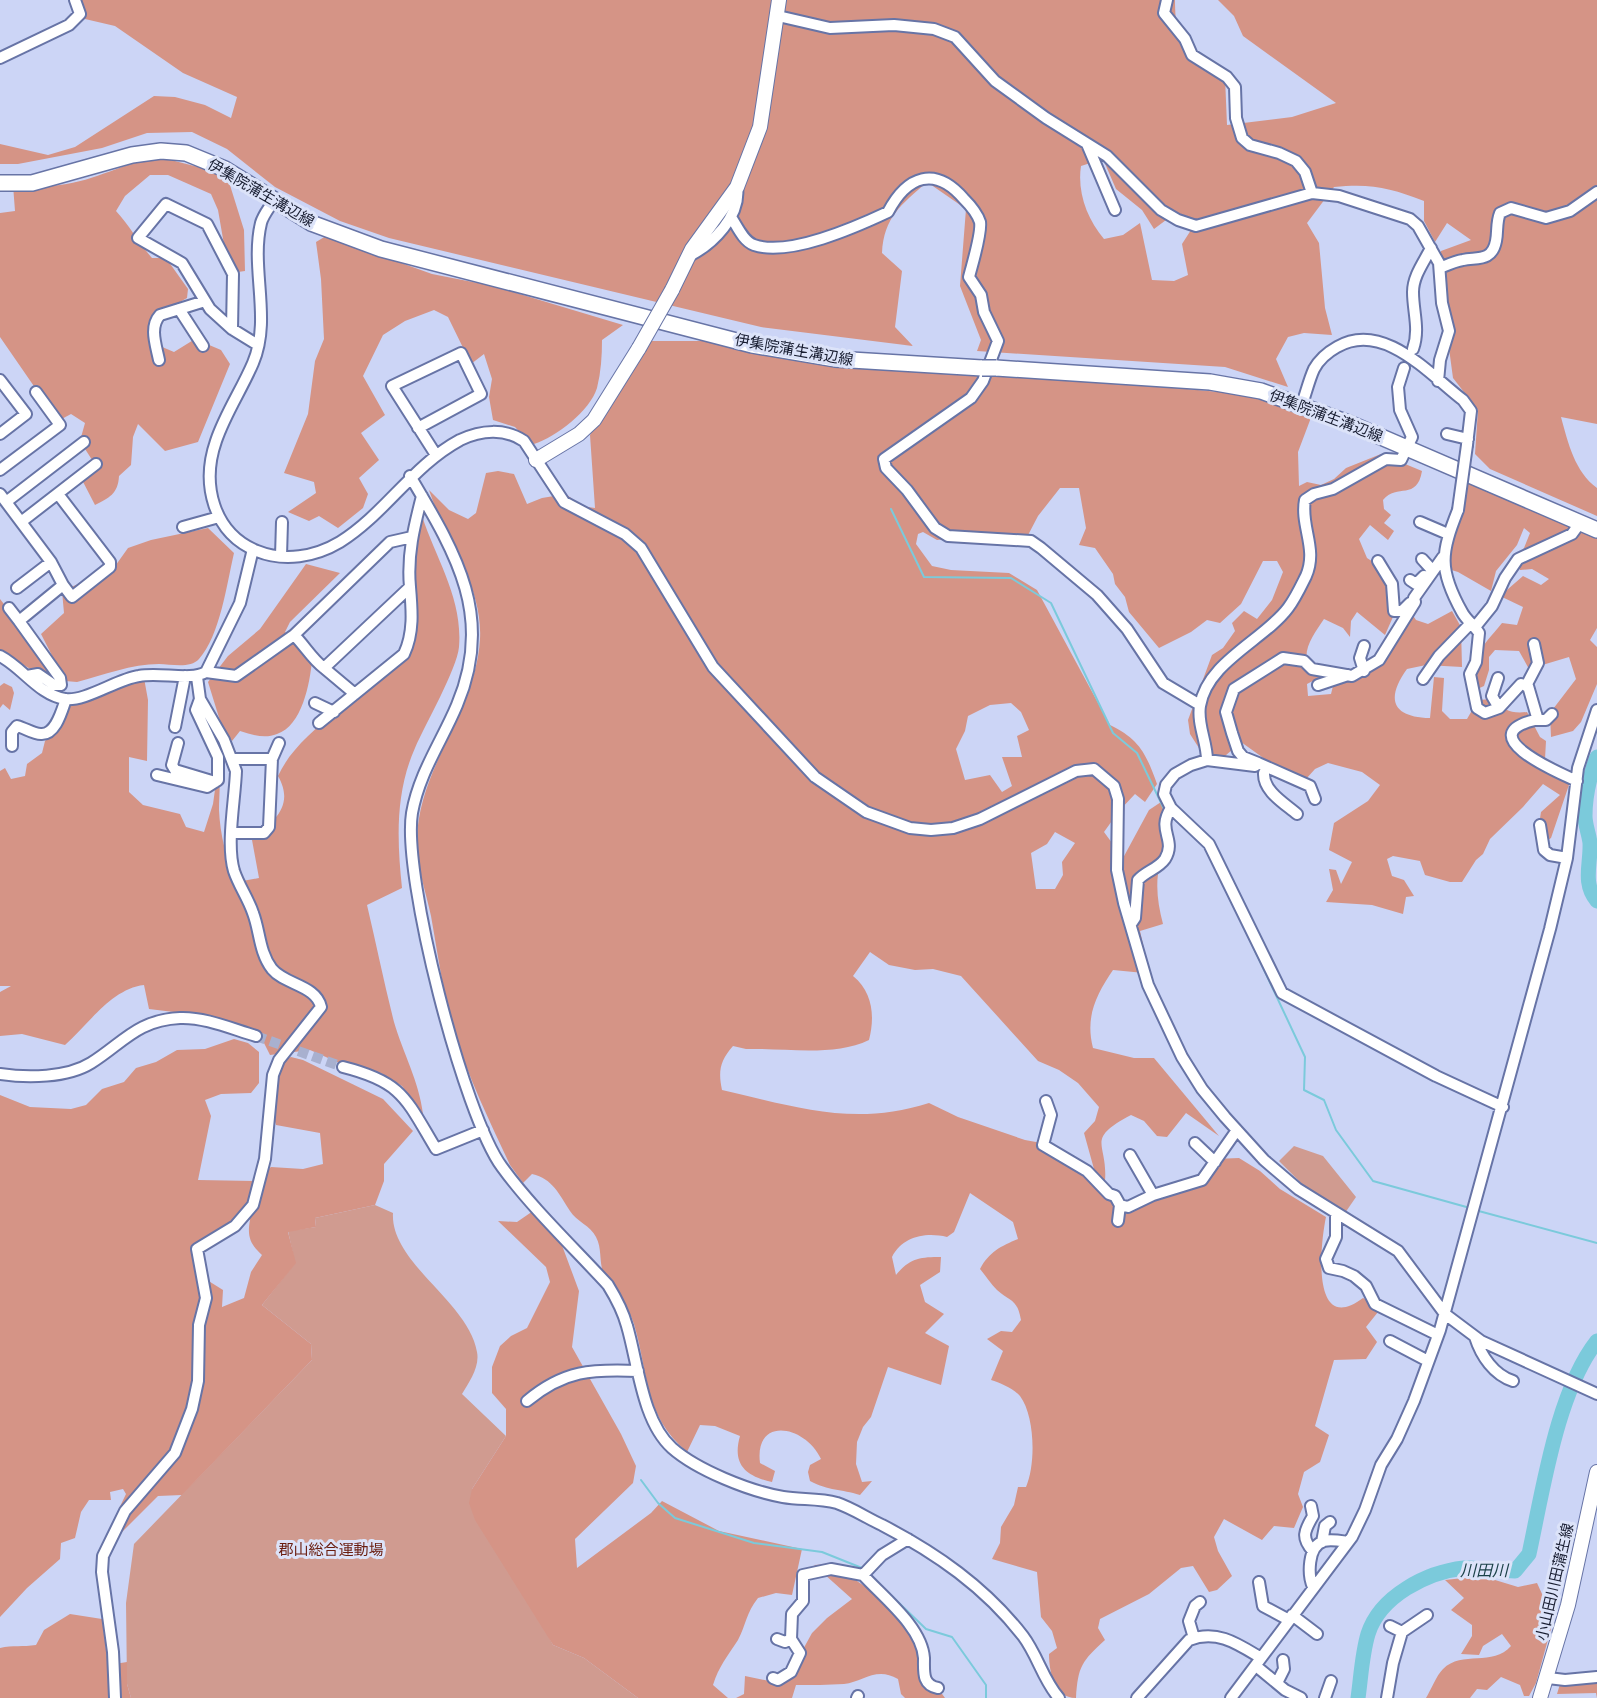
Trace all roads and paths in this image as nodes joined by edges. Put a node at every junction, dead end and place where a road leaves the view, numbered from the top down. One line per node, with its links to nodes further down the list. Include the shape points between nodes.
1 (75, 0): 5 (street, via 80,14 69,25)
2 (779, 0): 4 (street)
3 (1167, 0): 10 (street, via 1164,13 1185,39 1192,55 1227,77 1235,87 1236,118 1242,138 1250,145 1296,161 1305,172)
4 (778, 15): 6 (street, via 830,28 894,25 934,29 955,37 995,81); 8 (street, via 760,127)
5 (0, 58)
6 (1086, 144): 10 (street, via 1107,156 1161,210 1196,226); 12 (street)
7 (0, 183): 11 (main road, 伊集院蒲生溝辺線, via 32,183 132,155 161,151 208,160)
8 (737, 187): 13 (street, via 739,199); 15 (street)
9 (1597, 192): 16 (street, via 1570,211 1546,218 1510,208 1500,213 1496,244 1489,255)
10 (1312, 193): 14 (street, via 1339,196 1410,219)
11 (274, 200): 21 (street, via 261,221); 29 (main road, 伊集院蒲生溝辺線, via 311,223 381,249 752,345 845,360 1230,384)
12 (1115, 210)
13 (731, 217): 15 (street, via 711,243); 87 (street, via 754,245 776,248 810,242 876,218 888,212 897,195 910,184 926,177 944,180 954,187 981,224 969,277 981,295 984,312 998,341 983,381 970,398 885,459 886,468 935,528 948,536 1031,541 1041,548 1097,595 1127,629 1163,682)
14 (1431, 248): 16 (street); 22 (street, via 1413,291 1417,338)
15 (689, 256): 38 (street, bridge, via 594,420 579,434)
16 (1440, 267): 26 (street, via 1442,303 1449,331)
17 (206, 301): 18 (street); 19 (street); 19 (street, via 182,263 138,238 166,204 207,224 233,274)
18 (179, 309): 20 (street); 23 (street, via 160,315 153,327)
19 (232, 329): 21 (street)
20 (203, 345)
21 (258, 345): 45 (street, via 216,441 209,487)
22 (1413, 348)
23 (159, 360)
24 (1404, 368): 36 (street, via 1398,387 1400,410 1412,437)
25 (0, 380): 30 (street)
26 (1438, 381): 29 (street, via 1396,348 1379,341 1361,340 1328,352 1315,368); 35 (street, via 1471,411)
27 (36, 393): 28 (street)
28 (45, 404): 30 (street, via 35,413); 40 (street, via 60,425)
29 (1302, 404): 36 (main road, 伊集院蒲生溝辺線)
30 (26, 414): 32 (street)
31 (418, 428): 31 (street, via 392,386 461,353 481,394); 37 (street)
32 (0, 434)
33 (1447, 434): 35 (street)
34 (84, 442): 44 (street)
35 (1467, 442): 52 (street, bridge, via 1458,510)
36 (1408, 449): 49 (main road, 伊集院蒲生溝辺線); 87 (street, via 1401,460 1386,459 1305,500 1302,514 1311,560 1307,575 1287,609 1234,654 1211,680)
37 (436, 455): 38 (street, via 480,432 498,431 524,441); 41 (street)
38 (536, 460): 112 (street, via 564,502 625,534 641,548 713,667 815,777 866,812 910,828 953,828 980,819 1076,771 1091,768 1104,775 1114,786 1118,799 1117,870)
39 (96, 464): 42 (street)
40 (0, 470)
41 (410, 476): 43 (street); 55 (street, via 365,524 338,543 311,555)
42 (58, 494): 46 (street); 62 (street, via 110,562 110,567 72,597)
43 (422, 496): 53 (street); 118 (street, via 465,582 474,643 457,705 418,786 412,815 412,860 436,975)
44 (3, 498): 46 (street)
45 (219, 518): 50 (street); 54 (street, via 232,536)
46 (21, 522): 59 (street)
47 (282, 522): 55 (street)
48 (1420, 522): 52 (street)
49 (1580, 523): 51 (main road, 伊集院蒲生溝辺線); 68 (street, via 1572,534 1518,559 1492,606)
50 (183, 527)
51 (1597, 530)
52 (1448, 534): 56 (street)
53 (412, 537): 63 (street); 69 (street, via 390,542)
54 (253, 549): 55 (street); 75 (street, via 240,603)
55 (281, 556)
56 (1443, 557): 60 (street); 68 (street, via 1447,582 1462,613)
57 (1422, 560): 60 (street)
58 (1378, 561): 65 (street, via 1392,584 1394,611)
59 (51, 562): 62 (street); 64 (street)
60 (1432, 570): 61 (street, via 1416,584); 65 (street)
61 (1410, 579)
62 (63, 585): 67 (street)
63 (410, 587): 73 (street); 83 (street, via 412,615 404,654)
64 (17, 588)
65 (1414, 604): 74 (street, via 1379,660)
66 (9, 608): 67 (street)
67 (20, 621): 77 (street, via 63,682 57,686 38,674)
68 (1473, 625): 80 (street, via 1439,656); 88 (street, via 1479,633 1470,674 1477,708 1485,713)
69 (294, 635): 73 (street); 75 (street, via 236,676)
70 (1534, 644): 82 (street, via 1538,663)
71 (1364, 646): 74 (street, via 1360,658)
72 (0, 657): 77 (street)
73 (324, 668): 83 (street)
74 (1364, 671): 76 (street)
75 (202, 675): 78 (street); 85 (street)
76 (1348, 675): 81 (street); 101 (street, via 1312,669 1304,661 1283,658 1234,689 1226,712 1232,733 1238,751)
77 (27, 676): 84 (street, via 52,695)
78 (185, 676): 84 (street, via 141,675); 94 (street)
79 (1498, 678): 88 (street, via 1492,696)
80 (1423, 679)
81 (1318, 685)
82 (1526, 686): 88 (street, via 1521,684); 92 (street)
83 (355, 694): 90 (street)
84 (66, 699): 97 (street, via 52,729 40,734 17,726 12,732)
85 (200, 699): 98 (street); 104 (street, via 198,719 218,757)
86 (315, 703): 90 (street)
87 (1200, 705): 100 (street)
88 (1499, 708)
89 (1597, 710): 103 (street)
90 (334, 712): 93 (street)
91 (1552, 714): 92 (street, via 1546,720)
92 (1535, 720): 103 (street, via 1517,726 1514,743 1525,755)
93 (319, 723)
94 (175, 727)
95 (178, 743): 104 (street, via 172,765 175,770)
96 (279, 743): 99 (street)
97 (12, 746)
98 (234, 759): 99 (street); 110 (street)
99 (272, 759): 110 (street, via 269,827 264,833)
100 (1207, 760): 101 (street); 107 (street, via 1175,774 1166,785 1164,794)
101 (1259, 767): 105 (street); 106 (street, via 1310,786); 108 (street, via 1268,788)
102 (157, 775): 104 (street, via 207,787)
103 (1577, 781): 111 (street)
104 (215, 782)
105 (1272, 784)
106 (1320, 799)
107 (1171, 808): 112 (street, via 1164,818 1167,855 1158,867 1138,880 1135,918); 117 (street, via 1209,844 1282,993 1436,1076)
108 (1297, 814)
109 (1540, 825): 111 (street, via 1544,850)
110 (233, 833): 163 (street, via 233,869 272,969 308,989 321,1007 279,1060 273,1076 265,1159 254,1205 235,1226 197,1249 206,1298 199,1325 198,1381 182,1439 175,1453 125,1511 103,1556)
111 (1568, 858): 117 (street)
112 (1131, 924): 119 (street, via 1148,985 1182,1057 1202,1089)
113 (256, 1036): 115 (street, via 194,1019 162,1020 122,1038 76,1070)
114 (343, 1067): 118 (street, via 373,1075 397,1088 436,1149)
115 (0, 1074)
116 (1046, 1101): 124 (street, via 1051,1115 1043,1145 1087,1172)
117 (1503, 1107): 127 (street)
118 (483, 1130): 132 (street, via 501,1166 608,1285 620,1305)
119 (1237, 1130): 122 (street); 125 (street, via 1298,1189)
120 (1195, 1143): 122 (street)
121 (1130, 1155): 123 (street)
122 (1215, 1162): 123 (street, via 1202,1180)
123 (1153, 1195): 124 (street, via 1128,1207)
124 (1120, 1205): 126 (street)
125 (1336, 1214): 127 (street, via 1398,1251); 128 (street, via 1336,1237 1326,1260 1329,1268 1354,1276 1366,1286 1375,1304)
126 (1118, 1221)
127 (1444, 1314): 128 (street); 129 (street)
128 (1438, 1335): 131 (street)
129 (1475, 1336): 133 (street, via 1497,1373); 134 (street)
130 (1390, 1341): 131 (street)
131 (1428, 1361): 141 (street, via 1397,1440 1381,1465 1365,1510)
132 (638, 1371): 135 (street, via 580,1372 546,1385); 139 (street, via 657,1430 671,1447 698,1466 783,1497 837,1503)
133 (1513, 1381)
134 (1597, 1394)
135 (527, 1401)
136 (1597, 1472): 159 (street, 小山田川田蒲生線)
137 (1311, 1506): 142 (street, via 1313,1516 1304,1532 1305,1542)
138 (1330, 1522): 140 (street, via 1325,1526)
139 (908, 1539): 143 (street, via 882,1555); 164 (street, via 968,1578 1023,1636)
140 (1322, 1542): 141 (street); 142 (street)
141 (1348, 1542): 145 (street)
142 (1313, 1551): 145 (street, via 1308,1576)
143 (863, 1575): 154 (street, via 831,1569 802,1575 803,1601 792,1614); 162 (street, via 900,1611 920,1644 926,1681)
144 (1259, 1582): 148 (street, via 1263,1606)
145 (1313, 1587): 148 (street)
146 (1200, 1602): 152 (street, via 1189,1621)
147 (1427, 1615): 150 (street)
148 (1291, 1618): 151 (street); 156 (street)
149 (1390, 1626): 150 (street)
150 (1402, 1632): 169 (street)
151 (1317, 1634)
152 (1194, 1638): 156 (street, via 1219,1636); 165 (street)
153 (777, 1639): 154 (street)
154 (791, 1639): 158 (street, via 800,1653 796,1663 786,1677)
155 (1283, 1660): 161 (street, via 1284,1669)
156 (1258, 1662): 161 (street); 166 (street)
157 (1597, 1677): 159 (street)
158 (773, 1678)
159 (1548, 1678): 170 (street, 小山田川田蒲生線)
160 (1331, 1680): 168 (street)
161 (1276, 1683): 167 (street)
162 (938, 1688)
163 (115, 1698)
164 (1059, 1698)
165 (1137, 1698)
166 (1231, 1698)
167 (1301, 1698)
168 (1325, 1698)
169 (1388, 1698)
170 (1540, 1698)

